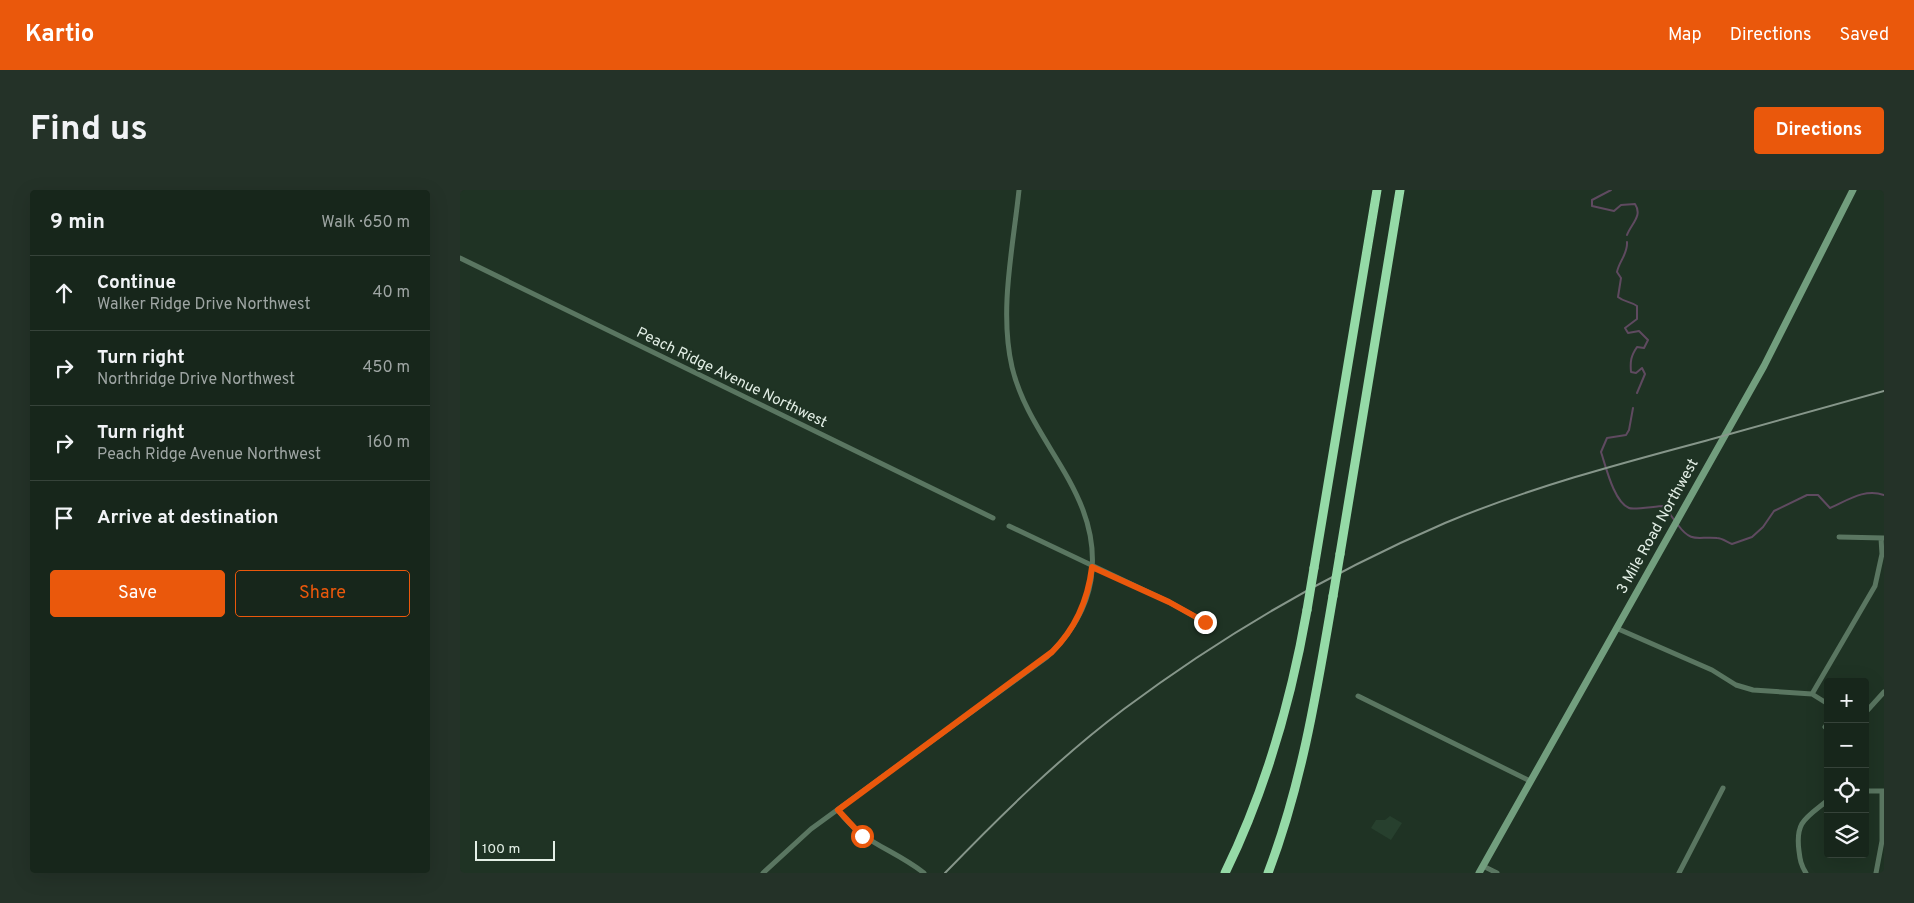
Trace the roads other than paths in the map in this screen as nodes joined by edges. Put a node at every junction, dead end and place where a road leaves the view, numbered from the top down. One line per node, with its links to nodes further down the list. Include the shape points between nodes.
1 (1019, 190): 10 (street, via 1006,315 1010,359 1026,404 1084,510 1092,539)
2 (1377, 190): 28 (highway, bridge, via 1295,674 1270,762)
3 (1400, 190): 29 (highway, bridge, via 1333,596 1303,756)
4 (1853, 190): 12 (main road, 3 Mile Road Northwest, via 1775,345)
5 (460, 258): 6 (street, Peach Ridge Avenue Northwest)
6 (993, 518)
7 (1009, 526): 10 (street)
8 (1839, 537): 9 (street)
9 (1883, 538): 14 (street, via 1875,586)
10 (1092, 567): 11 (street); 23 (street, via 1089,590 1079,616 1052,652)
11 (1205, 622)
12 (1616, 628): 14 (street, via 1712,670 1736,685 1753,690); 18 (main road, 3 Mile Road Northwest)
13 (1884, 692): 17 (street)
14 (1812, 694): 16 (street)
15 (1358, 696): 18 (street)
16 (1824, 702)
17 (1869, 708)
18 (1530, 781): 25 (main road, 3 Mile Road Northwest)
19 (1723, 788): 31 (street)
20 (1869, 791): 21 (street)
21 (1883, 791): 24 (street)
22 (1824, 803): 32 (street, via 1800,824 1797,835 1800,864)
23 (838, 810): 26 (street, via 805,834); 27 (street, via 862,836 902,856)
24 (1882, 853): 33 (street)
25 (1481, 869): 30 (street)
26 (763, 873)
27 (924, 873)
28 (1225, 873)
29 (1268, 873)
30 (1497, 873)
31 (1679, 873)
32 (1806, 873)
33 (1876, 873)

